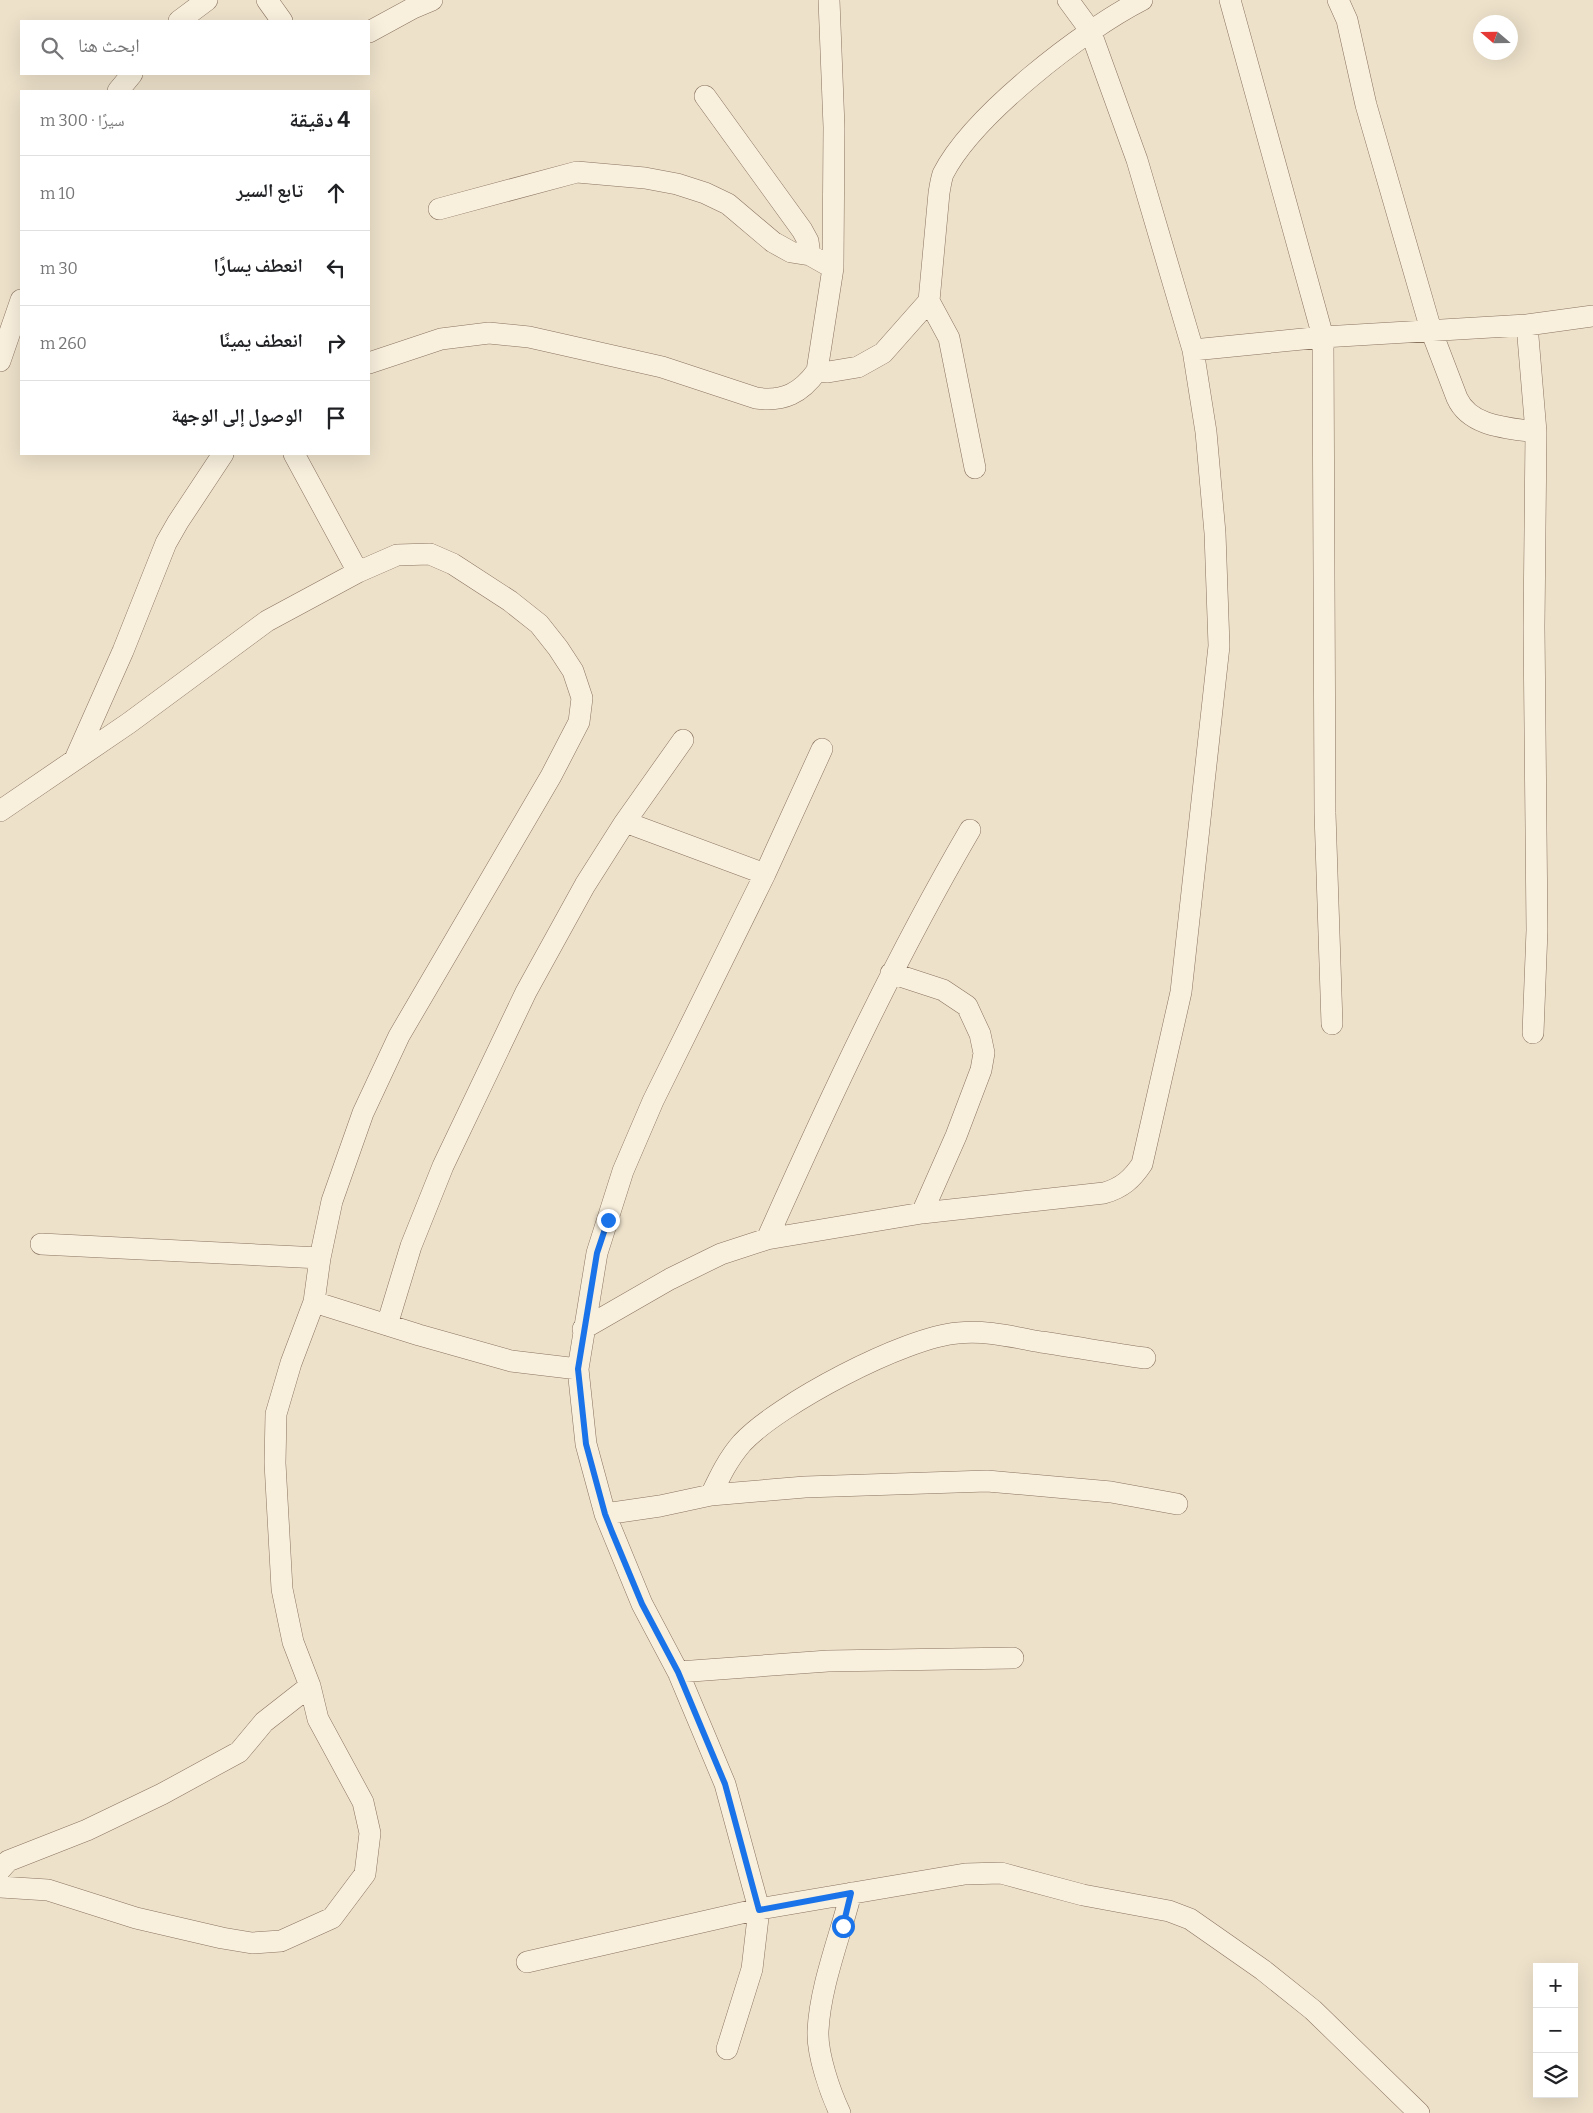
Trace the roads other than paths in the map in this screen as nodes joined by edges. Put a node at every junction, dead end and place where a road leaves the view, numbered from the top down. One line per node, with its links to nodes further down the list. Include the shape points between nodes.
1 (207, 0): 9 (street)
2 (267, 0): 10 (street)
3 (432, 0): 12 (street)
4 (829, 0): 18 (street, via 834,127)
5 (1068, 0): 11 (street)
6 (1142, 0): 11 (street)
7 (1230, 0): 24 (street)
8 (1338, 0): 23 (street, via 1347,20 1366,105)
9 (180, 20)
10 (281, 20)
11 (1090, 30): 19 (street, via 973,132 943,175); 25 (street, via 1137,160)
12 (370, 31)
13 (131, 75): 14 (street)
14 (119, 90)
15 (705, 96): 17 (street, via 802,230)
16 (438, 209): 17 (street, via 577,172 629,176 677,184 705,193 728,204 773,242 791,252)
17 (810, 255): 18 (street)
18 (833, 268): 28 (street)
19 (929, 301): 28 (street, via 883,353 858,366); 32 (street, via 950,338)
20 (20, 303): 26 (street)
21 (1593, 316): 22 (street)
22 (1527, 325): 23 (street); 29 (street)
23 (1431, 330): 24 (street); 29 (street, via 1456,398 1470,416 1500,426)
24 (1323, 338): 25 (street); 42 (street, via 1325,803)
25 (1193, 350): 44 (street, via 1206,432 1216,533 1219,646 1181,992 1142,1164 1132,1178 1118,1189 1104,1194)
26 (0, 361)
27 (370, 363): 28 (street, via 441,340 489,333 529,337 643,362 770,400 805,386)
28 (817, 371)
29 (1536, 432): 43 (street, via 1537,930)
30 (222, 455): 36 (street, via 166,543)
31 (295, 455): 33 (street)
32 (975, 468)
33 (358, 572): 36 (street, via 267,620 129,723); 47 (street, via 397,555 430,554 453,564 539,624 573,671 582,698 579,722 559,760 399,1036 363,1113 332,1201)
34 (683, 740): 38 (street)
35 (822, 749): 40 (street)
36 (76, 757): 37 (street)
37 (0, 811)
38 (625, 822): 40 (street); 49 (street, via 580,894 526,992 486,1074 415,1237)
39 (970, 830): 41 (street)
40 (765, 874): 50 (street, via 653,1101 623,1171 597,1253)
41 (891, 973): 44 (street, via 943,990 967,1006 980,1034 984,1054 956,1136); 45 (street)
42 (1332, 1024)
43 (1532, 1033)
44 (922, 1213): 45 (street)
45 (767, 1239): 50 (street, via 713,1258 670,1279)
46 (40, 1244): 47 (street)
47 (320, 1258): 48 (street)
48 (314, 1302): 49 (street); 58 (street, via 276,1414 275,1463 282,1589 293,1642)
49 (387, 1325): 52 (street, via 511,1361)
50 (583, 1329): 52 (street)
51 (1145, 1358): 53 (street, via 991,1333 957,1332 904,1346 773,1416 731,1457)
52 (578, 1369): 55 (street, via 586,1444)
53 (711, 1495): 54 (street, via 805,1487 988,1481 1111,1492); 55 (street)
54 (1176, 1504)
55 (605, 1514): 57 (street, via 642,1604)
56 (1013, 1658): 57 (street, via 828,1661)
57 (678, 1672): 62 (street, via 725,1784)
58 (310, 1686): 59 (street, via 264,1722 238,1752 87,1830 8,1861); 60 (street, via 318,1719 363,1802 370,1833 366,1874 332,1918 281,1941 252,1943 136,1918 48,1890)
59 (0, 1870)
60 (0, 1887)
61 (851, 1893): 62 (street); 65 (street, via 826,1980 818,2034 824,2065); 66 (street, via 965,1874 1001,1873 1083,1895 1169,1911 1190,1919 1313,2010)
62 (759, 1910): 63 (street); 64 (street, via 752,1969)
63 (528, 1962)
64 (727, 2049)
65 (840, 2113)
66 (1420, 2113)

